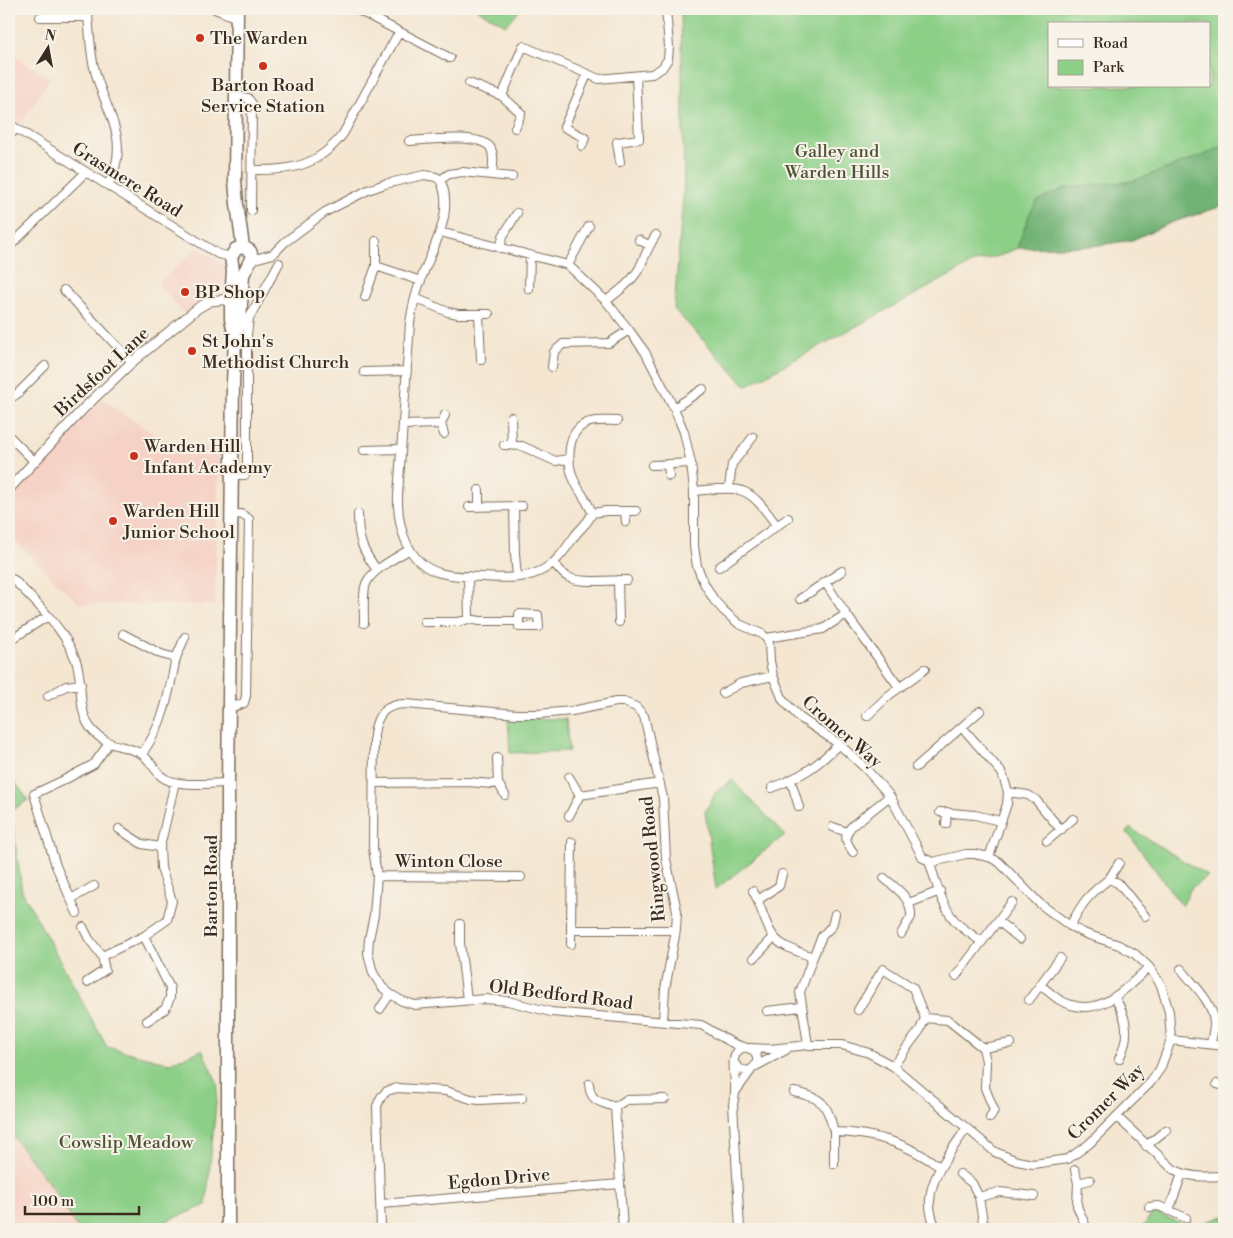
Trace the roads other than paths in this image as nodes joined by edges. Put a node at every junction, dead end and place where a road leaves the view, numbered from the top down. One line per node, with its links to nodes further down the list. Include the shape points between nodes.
1 (215, 9): 5 (street)
2 (356, 9): 7 (street)
3 (666, 9): 10 (street, via 668,59 652,74)
4 (89, 13): 6 (street); 28 (street, via 94,67 116,126 119,149 115,172)
5 (237, 13): 12 (highway)
6 (40, 17)
7 (399, 32): 8 (street); 23 (street, via 334,146 310,162 289,169)
8 (450, 58)
9 (587, 75): 10 (street, via 599,79); 13 (street, via 523,46); 21 (street, via 564,127 585,138)
10 (636, 76): 22 (street, via 639,139 617,142)
11 (469, 83): 13 (street)
12 (236, 96): 23 (street, via 248,98 252,104); 38 (highway, via 235,181)
13 (502, 96): 15 (street, via 521,113)
14 (9, 124): 16 (street, Grasmere Road)
15 (515, 128)
16 (16, 129): 18 (street); 24 (street, Grasmere Road)
17 (422, 131): 19 (street)
18 (9, 136)
19 (422, 140): 20 (street); 25 (street, via 466,139 484,143 492,153)
20 (409, 141)
21 (582, 146)
22 (620, 162)
23 (252, 170): 29 (street)
24 (86, 172): 28 (street, Grasmere Road); 37 (street)
25 (492, 174): 26 (street); 27 (street, via 454,173)
26 (512, 177)
27 (440, 180): 32 (street, via 446,206); 42 (street, via 436,176 424,175 368,190 325,212 273,254)
28 (108, 185): 41 (street, Grasmere Road)
29 (251, 212)
30 (517, 213): 39 (street, via 503,236)
31 (588, 226): 44 (street, via 581,233)
32 (440, 232): 39 (street); 48 (street)
33 (656, 234): 36 (street)
34 (639, 240): 36 (street)
35 (376, 241): 45 (street)
36 (649, 245): 54 (street, via 633,278)
37 (9, 247)
38 (243, 247): 41 (highway, via 236,249); 42 (highway, via 250,251)
39 (500, 248): 40 (street)
40 (530, 255): 44 (street); 49 (street)
41 (232, 260): 42 (highway, via 240,268); 53 (highway, Barton Road)
42 (250, 263): 58 (highway, Barton Road, via 243,275)
43 (279, 263): 47 (street)
44 (568, 265): 54 (street)
45 (376, 266): 48 (street); 51 (street)
46 (261, 277): 47 (street)
47 (269, 281): 85 (street, via 248,322 248,472)
48 (421, 281): 52 (street)
49 (529, 289)
50 (64, 290): 60 (street)
51 (365, 297)
52 (415, 298): 55 (street, via 448,312); 64 (street)
53 (231, 299): 58 (highway, Barton Road); 60 (street, Birdsfoot Lane, via 210,301 198,308)
54 (606, 301): 57 (street)
55 (479, 314): 56 (street); 59 (street)
56 (489, 314)
57 (629, 330): 62 (street, via 609,343 563,344 554,352); 69 (street)
58 (235, 340): 85 (highway, Barton Road)
59 (481, 360)
60 (132, 362): 81 (street, Birdsfoot Lane)
61 (45, 366): 68 (street)
62 (552, 367)
63 (364, 372): 64 (street)
64 (407, 372): 74 (street)
65 (688, 388): 67 (street)
66 (703, 390): 67 (street)
67 (694, 396): 69 (street)
68 (9, 399)
69 (674, 408): 82 (street)
70 (445, 414): 73 (street)
71 (511, 417): 80 (street, via 508,445 531,449 555,461)
72 (617, 421): 80 (street, via 604,425 591,421 582,425 575,432)
73 (441, 424): 74 (street); 75 (street)
74 (403, 425): 78 (street)
75 (444, 434)
76 (9, 436): 81 (street)
77 (753, 437): 87 (street, via 732,464)
78 (401, 449): 79 (street); 101 (street, via 398,507 401,529)
79 (364, 450)
80 (570, 459): 95 (street, via 575,483)
81 (34, 462): 88 (street, Birdsfoot Lane)
82 (691, 462): 83 (street); 90 (street)
83 (668, 464): 84 (street); 86 (street)
84 (652, 465)
85 (233, 475): 97 (highway, Barton Road)
86 (669, 476)
87 (729, 488): 90 (street); 100 (street, via 752,495)
88 (9, 489)
89 (479, 490): 92 (street)
90 (694, 491): 124 (street, via 694,547 704,583 724,611 739,624)
91 (469, 507): 92 (street)
92 (479, 507): 109 (street, via 518,506)
93 (625, 511): 94 (street); 95 (street); 99 (street)
94 (636, 511)
95 (592, 513): 102 (street)
96 (358, 514): 104 (street, via 361,546)
97 (233, 515): 106 (highway, Barton Road); 107 (street, via 241,514 249,520)
98 (788, 518): 100 (street)
99 (626, 522)
100 (778, 526): 103 (street)
101 (410, 549): 104 (street); 108 (street, via 417,559 433,570)
102 (554, 563): 109 (street, via 532,575); 111 (street, via 570,578)
103 (720, 567)
104 (377, 570): 121 (street, via 365,588)
105 (842, 571): 113 (street)
106 (232, 572): 107 (street); 133 (highway, Barton Road)
107 (248, 573): 133 (street, via 246,696 244,703)
108 (468, 576): 109 (street); 117 (street)
109 (517, 577)
110 (9, 578): 116 (street)
111 (618, 580): 112 (street); 120 (street)
112 (627, 580)
113 (825, 582): 114 (street); 115 (street)
114 (800, 599)
115 (846, 614): 124 (street, via 823,629); 130 (street)
116 (48, 616): 125 (street); 129 (street, via 66,639 76,659)
117 (469, 619): 118 (street); 119 (street)
118 (519, 621)
119 (424, 622)
120 (618, 622)
121 (364, 623)
122 (123, 634): 126 (street, via 161,654)
123 (185, 637): 126 (street)
124 (766, 638): 128 (street, Cromer Way)
125 (9, 641)
126 (176, 658): 140 (street, via 166,709)
127 (925, 669): 130 (street)
128 (773, 676): 131 (street, via 741,683); 139 (street, Cromer Way, via 784,700 799,717)
129 (81, 684): 132 (street, via 66,686); 138 (street, via 86,720 92,730)
130 (900, 687): 136 (street)
131 (723, 693)
132 (48, 696)
133 (230, 706): 147 (highway, Barton Road)
134 (980, 711): 137 (street)
135 (560, 712): 148 (street, Old Bedford Road, via 517,714 406,704 389,707 380,713 375,724); 149 (street, Ringwood Road, via 616,702 636,707 644,716)
136 (867, 716)
137 (962, 727): 142 (street); 151 (street, via 1002,773)
138 (108, 743): 140 (street); 179 (street, via 94,764 34,794 56,866)
139 (839, 744): 144 (street, via 822,762); 154 (street, Cromer Way)
140 (142, 754): 145 (street, via 163,777)
141 (497, 758): 146 (street)
142 (916, 767)
143 (569, 777): 153 (street)
144 (791, 780): 150 (street); 155 (street)
145 (175, 782): 147 (street); 166 (street)
146 (498, 782): 148 (street); 152 (street)
147 (228, 783): 259 (highway, Barton Road)
148 (374, 783): 172 (street, Old Bedford Road, via 373,848)
149 (660, 783): 153 (street, Ringwood Road); 191 (street, Ringwood Road, via 666,859 677,911)
150 (772, 788)
151 (1008, 792): 158 (street); 162 (street, via 1028,795 1036,800)
152 (505, 795)
153 (580, 795): 156 (street)
154 (890, 796): 163 (street); 169 (street, Cromer Way, via 923,858)
155 (799, 807)
156 (569, 816)
157 (1073, 819): 162 (street)
158 (1000, 821): 159 (street, via 944,812); 168 (street)
159 (946, 824)
160 (834, 827): 163 (street)
161 (119, 829): 166 (street, via 142,844)
162 (1061, 830): 164 (street)
163 (847, 832): 167 (street, via 846,842)
164 (1047, 841)
165 (572, 842): 190 (street)
166 (160, 847): 193 (street, via 161,868 172,901 167,920)
167 (853, 852)
168 (989, 857): 169 (street, via 966,854); 188 (street, Cromer Way, via 999,862 1039,903)
169 (929, 861): 178 (street, Cromer Way)
170 (1119, 863): 175 (street)
171 (782, 874): 180 (street, via 779,886)
172 (377, 876): 173 (street, Winton Close); 207 (street, Old Bedford Road, via 368,953 372,973)
173 (521, 877)
174 (884, 878): 182 (street)
175 (1109, 879): 185 (street, via 1118,883); 188 (street, via 1089,894)
176 (94, 886): 179 (street)
177 (752, 891): 180 (street)
178 (940, 891): 182 (street); 196 (street, Cromer Way, via 954,920)
179 (71, 899): 183 (street)
180 (758, 900): 194 (street)
181 (1012, 902): 186 (street)
182 (909, 903): 192 (street, via 912,917)
183 (77, 913)
184 (835, 914): 199 (street, via 832,926 822,936)
185 (1145, 916)
186 (998, 921): 195 (street); 196 (street)
187 (460, 924): 209 (street)
188 (1070, 926): 202 (street, Cromer Way, via 1119,945)
189 (83, 927): 198 (street)
190 (571, 930): 191 (street); 197 (street)
191 (676, 930): 217 (street, Ringwood Road, via 668,965)
192 (900, 934)
193 (144, 936): 198 (street); 216 (street, via 170,988 165,1008)
194 (774, 937): 199 (street, via 786,946); 200 (street)
195 (1020, 939)
196 (982, 942): 204 (street)
197 (571, 944)
198 (102, 956): 205 (street, via 105,970)
199 (813, 957): 211 (street, via 800,992)
200 (754, 958)
201 (1060, 958): 206 (street)
202 (1149, 967): 208 (street); 218 (street, Cromer Way, via 1161,985 1169,1012)
203 (1182, 969): 221 (street, via 1204,996 1213,1014)
204 (956, 976)
205 (87, 982)
206 (1040, 985): 208 (street, via 1071,1005 1100,1005); 210 (street)
207 (390, 994): 209 (street, Old Bedford Road, via 415,1005); 212 (street)
208 (1115, 998): 227 (street, via 1127,1025)
209 (467, 1000): 217 (street, Old Bedford Road, via 508,1001 551,1012)
210 (1029, 1000)
211 (802, 1007): 214 (street); 222 (street)
212 (380, 1009)
213 (858, 1010): 215 (street, via 883,969 913,988)
214 (767, 1011)
215 (925, 1018): 226 (street, via 948,1020); 229 (street)
216 (147, 1021)
217 (663, 1022): 219 (street, Old Bedford Road, via 700,1025)
218 (1171, 1040): 221 (street); 237 (street, Cromer Way, via 1156,1076)
219 (725, 1041): 224 (street, Old Bedford Road); 228 (street)
220 (1011, 1043): 226 (street)
221 (1211, 1043): 223 (street)
222 (808, 1045): 225 (street, Cromer Way); 229 (street, Cromer Way, via 842,1045 869,1053)
223 (1224, 1046)
224 (747, 1048): 225 (street, Cromer Way); 228 (street, via 738,1050); 230 (street, via 757,1056)
225 (790, 1048): 230 (street, Cromer Way)
226 (983, 1048): 238 (street, via 985,1088 994,1110)
227 (1119, 1060)
228 (734, 1061): 230 (street, via 740,1069); 232 (street)
229 (893, 1066): 239 (street, Cromer Way)
230 (753, 1068): 232 (street)
231 (589, 1084): 236 (street, via 594,1099)
232 (736, 1091): 262 (street, via 733,1104)
233 (794, 1092): 241 (street, via 812,1095 822,1102 829,1112)
234 (522, 1098): 254 (street, via 480,1100 446,1091 397,1088 387,1091 377,1106)
235 (665, 1099): 236 (street, via 626,1100)
236 (615, 1107): 251 (street)
237 (1117, 1117): 239 (street, Cromer Way, via 1068,1159 1033,1164 1018,1162 995,1152); 242 (street)
238 (990, 1118)
239 (966, 1129): 244 (street)
240 (1166, 1130): 242 (street)
241 (834, 1132): 243 (street); 244 (street, via 860,1132 883,1138 925,1156)
242 (1146, 1146): 247 (street)
243 (834, 1164)
244 (940, 1167): 264 (street, via 930,1189 930,1218)
245 (1075, 1170): 250 (street)
246 (960, 1174): 253 (street, via 972,1183)
247 (1182, 1174): 248 (street); 256 (street)
248 (1224, 1176)
249 (1090, 1180): 250 (street)
250 (1078, 1183): 266 (street, via 1077,1206)
251 (620, 1184): 254 (street, Egdon Drive); 261 (street)
252 (1034, 1196): 253 (street, via 1000,1192)
253 (979, 1197): 265 (street, via 984,1222)
254 (381, 1204): 260 (street)
255 (1149, 1207): 256 (street)
256 (1169, 1210): 257 (street)
257 (1186, 1218)
258 (842, 1228): 263 (street)
259 (228, 1229)
260 (381, 1229)
261 (623, 1229)
262 (740, 1229)
263 (857, 1229)
264 (937, 1229)
265 (989, 1229)
266 (1087, 1229)

